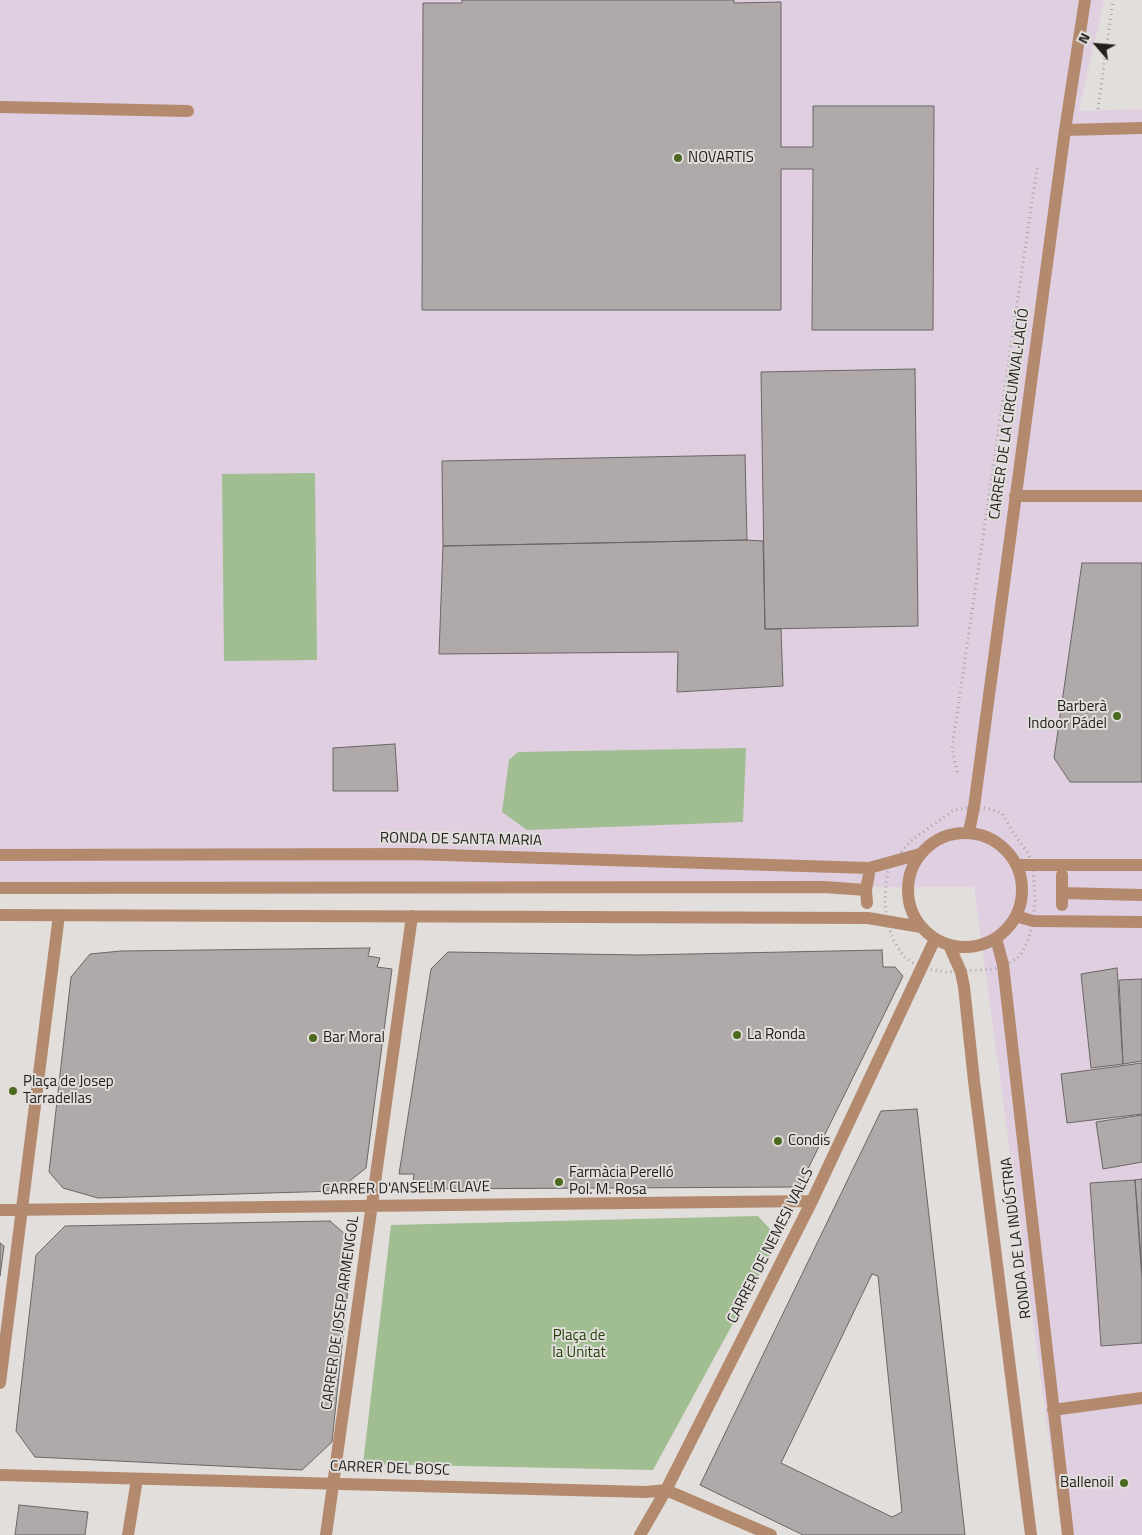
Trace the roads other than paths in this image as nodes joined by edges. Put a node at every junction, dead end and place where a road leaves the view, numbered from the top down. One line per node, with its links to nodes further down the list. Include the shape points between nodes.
1 (1085, 0): 5 (street, CARRER DE LA CIRCUMVAL·LACIÓ)
2 (0, 107): 3 (street)
3 (188, 111)
4 (1142, 128): 5 (street)
5 (1065, 130): 6 (street, CARRER DE LA CIRCUMVAL·LACIÓ)
6 (1015, 496): 7 (street); 8 (street, CARRER DE LA CIRCUMVAL·LACIÓ)
7 (1142, 496)
8 (969, 832): 9 (street, via 951,834); 11 (street, via 997,842)
9 (920, 854): 10 (street, RONDA DE SANTA MARIA, via 869,868 411,854); 24 (street, via 910,872 907,891 911,910)
10 (0, 855)
11 (1016, 865): 12 (street); 22 (street, via 1022,882)
12 (1142, 865)
13 (869, 874): 16 (street)
14 (1062, 875): 17 (street, via 1062,899)
15 (0, 888): 16 (street)
16 (866, 890): 18 (street)
17 (1142, 895)
18 (867, 903)
19 (0, 915): 20 (street)
20 (59, 915): 21 (street); 31 (street)
21 (412, 916): 24 (street, via 868,918); 29 (street, CARRER DE JOSEP ARMENGOL)
22 (1016, 916): 23 (street, via 1032,921); 25 (street)
23 (1142, 922)
24 (921, 927): 26 (street)
25 (996, 938): 27 (street, via 965,948); 34 (street, RONDA DE LA INDÚSTRIA, via 1003,965)
26 (934, 939): 27 (street); 28 (street, CARRER DE NEMESI VALLS)
27 (948, 945): 43 (street, RONDA DE LA INDÚSTRIA, via 961,972)
28 (812, 1201): 29 (street, CARRER D'ANSELM CLAVE); 38 (street, CARRER DE NEMESI VALLS)
29 (372, 1206): 31 (street, CARRER D'ANSELM CLAVE); 37 (street, CARRER DE JOSEP ARMENGOL)
30 (0, 1210): 31 (street, CARRER D'ANSELM CLAVE)
31 (21, 1210): 32 (street)
32 (0, 1383)
33 (1142, 1398): 34 (street)
34 (1053, 1410): 44 (street, RONDA DE LA INDÚSTRIA)
35 (0, 1475): 36 (street, CARRER DEL BOSC)
36 (136, 1479): 37 (street, CARRER DEL BOSC); 39 (street)
37 (333, 1484): 38 (street, CARRER DEL BOSC); 40 (street, CARRER DE JOSEP ARMENGOL)
38 (666, 1490): 41 (street, CARRER DE NEMESI VALLS); 42 (street, CARRER DEL BOSC)
39 (128, 1535)
40 (326, 1535)
41 (640, 1535)
42 (771, 1535)
43 (1031, 1535)
44 (1068, 1535)

